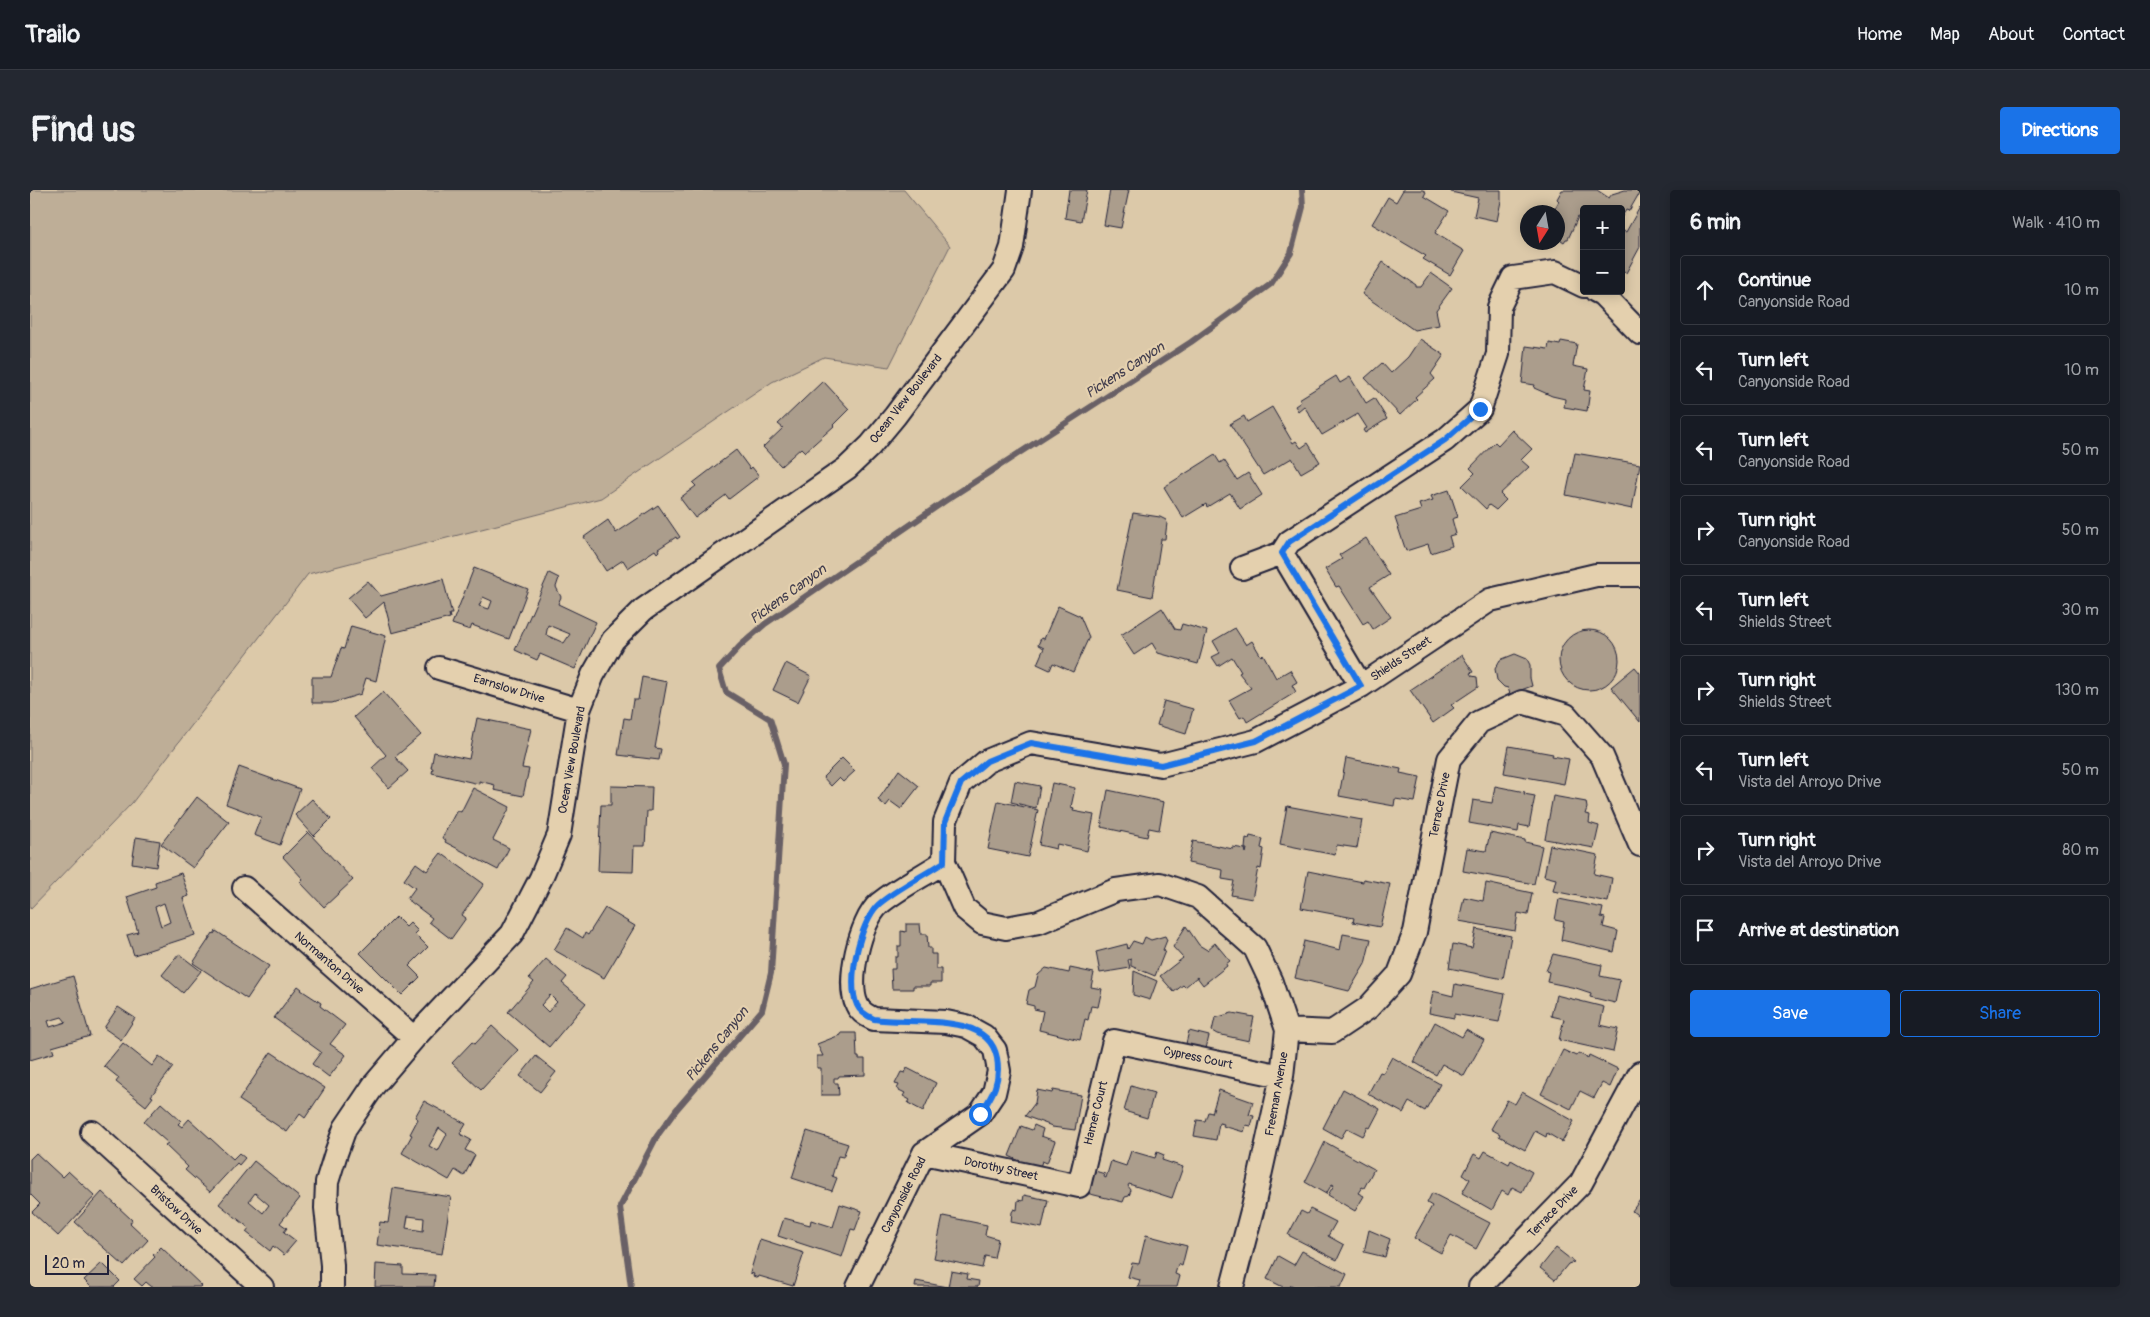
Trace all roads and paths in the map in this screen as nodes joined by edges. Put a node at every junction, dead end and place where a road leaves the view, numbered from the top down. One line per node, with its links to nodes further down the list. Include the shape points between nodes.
1 (1020, 190): 10 (street, Ocean View Boulevard, via 1012,247 1004,270 870,446 847,468 643,610 613,640 593,674)
2 (1580, 284): 5 (street, via 1555,272 1513,278 1499,307 1498,354 1480,409 1445,440 1289,542)
3 (1603, 295): 4 (street)
4 (1640, 333)
5 (1282, 553): 6 (street); 9 (street)
6 (1242, 568)
7 (1640, 575): 9 (street, Shields Street, via 1596,575 1490,600)
8 (439, 668): 10 (street, Earnslow Drive)
9 (1361, 686): 12 (street, Shields Street, via 1256,741 1161,765 1031,743 1013,750 987,761 961,783 945,822)
10 (578, 710): 15 (street, Ocean View Boulevard, via 559,835 540,878 512,934)
11 (1640, 845): 14 (street, Terrace Drive, via 1602,756 1566,715 1522,702 1479,722 1449,759 1415,932 1399,974 1368,1008 1332,1032)
12 (944, 862): 14 (street, Freeman Avenue, via 964,908 982,923 1006,928 1038,922 1116,890 1160,884 1198,897 1255,948 1271,982); 20 (street, Canyonside Road, via 879,905 868,918 860,937 853,995 857,1007 874,1019 966,1026 984,1036 995,1050 999,1072 994,1093 980,1114)
13 (244, 888): 15 (street, Normanton Drive)
14 (1287, 1030): 18 (street, Freeman Avenue)
15 (414, 1038): 23 (street, Ocean View Boulevard, via 358,1107 336,1152 327,1182 326,1208)
16 (1114, 1041): 18 (street, Cypress Court); 21 (street, Hamer Court)
17 (1640, 1074): 26 (street, Terrace Drive, via 1581,1183)
18 (1282, 1076): 25 (street, Freeman Avenue)
19 (92, 1132): 22 (street, Bristow Drive)
20 (924, 1152): 21 (street, Dorothy Street); 24 (street, Canyonside Road)
21 (1078, 1186)
22 (262, 1287)
23 (332, 1287)
24 (858, 1287)
25 (1232, 1287)
26 (1480, 1287)

